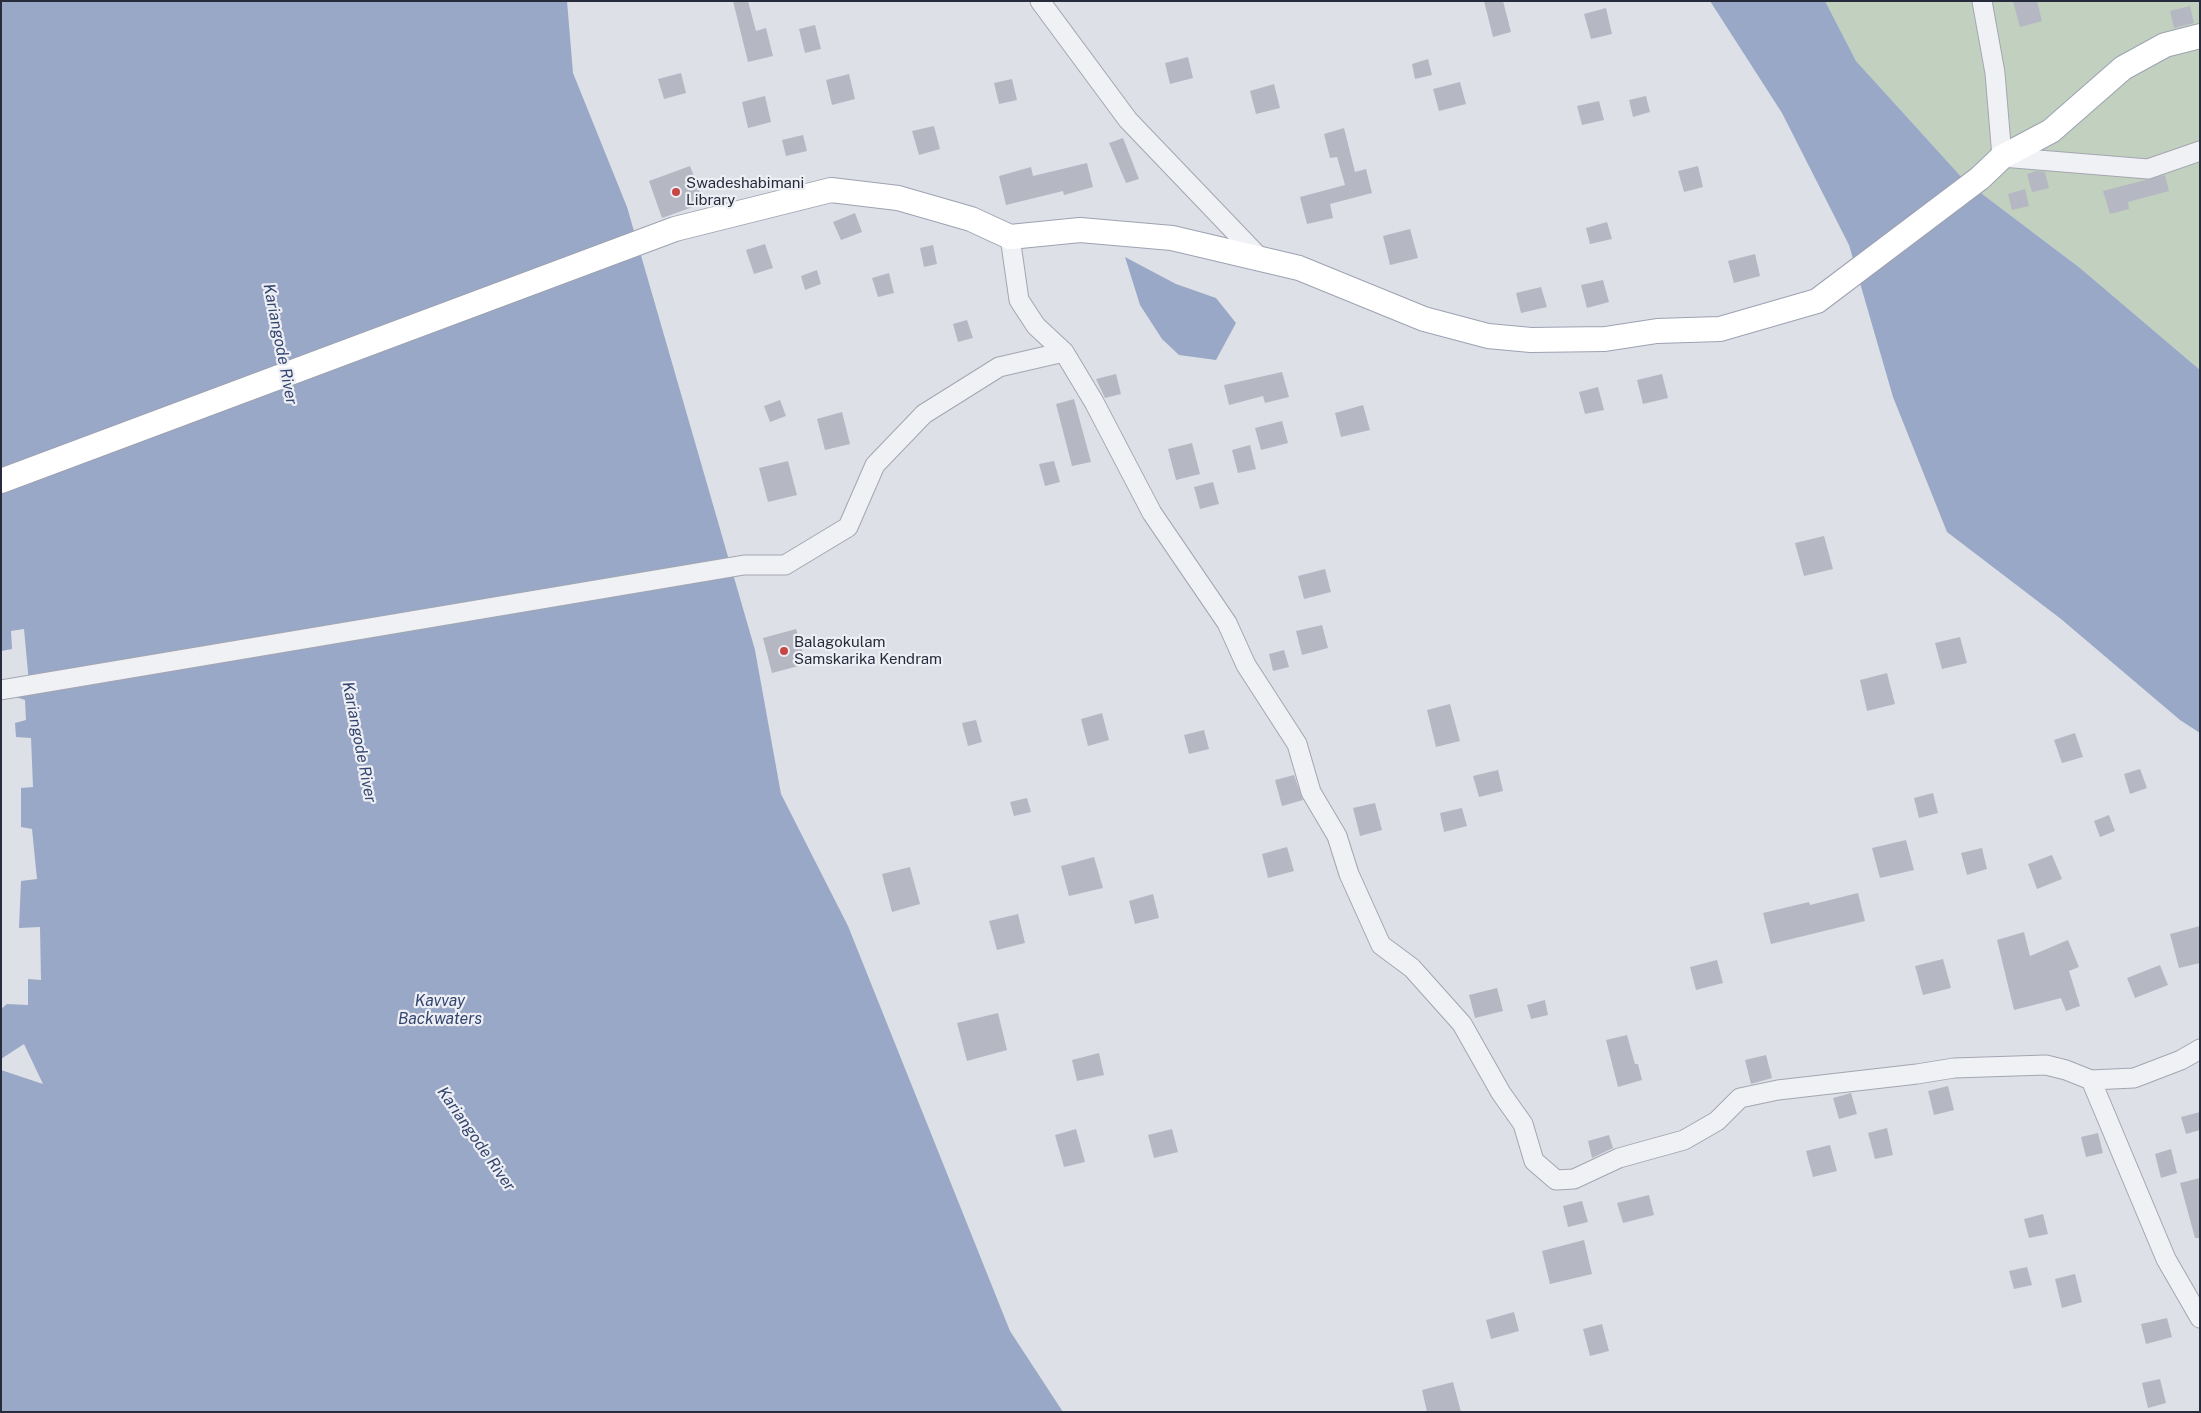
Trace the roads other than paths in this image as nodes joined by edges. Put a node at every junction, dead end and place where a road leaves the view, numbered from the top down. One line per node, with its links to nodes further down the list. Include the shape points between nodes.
1 (1040, 1): 7 (street, via 1128,120)
2 (1982, 1): 5 (street, via 1995,73)
3 (2200, 36): 5 (main road, via 2165,45 2123,68 2051,132)
4 (2200, 151): 5 (street, via 2148,169)
5 (2002, 157): 7 (main road, via 1980,178 1817,301 1720,329 1657,331 1605,340 1531,340 1488,336 1424,319 1299,268)
6 (1010, 237): 7 (main road, via 1080,230 1172,238); 8 (street, via 1019,300 1036,326); 9 (main road, via 971,219 898,198 831,190 676,229)
7 (1262, 260)
8 (1064, 352): 10 (street, via 999,367 924,414 875,465 848,527 786,565 744,565); 12 (street, via 1152,513 1227,623 1246,665 1297,744 1311,792 1337,836 1352,882 1381,944 1412,968 1462,1024 1500,1093 1523,1124 1534,1161 1556,1180 1574,1179 1619,1158 1684,1140 1717,1121 1740,1098 1778,1090 1954,1068 2046,1065)
9 (1, 481)
10 (1, 690)
11 (2200, 1049): 12 (street, via 2134,1078)
12 (2091, 1080): 13 (street, via 2166,1259)
13 (2200, 1318)

